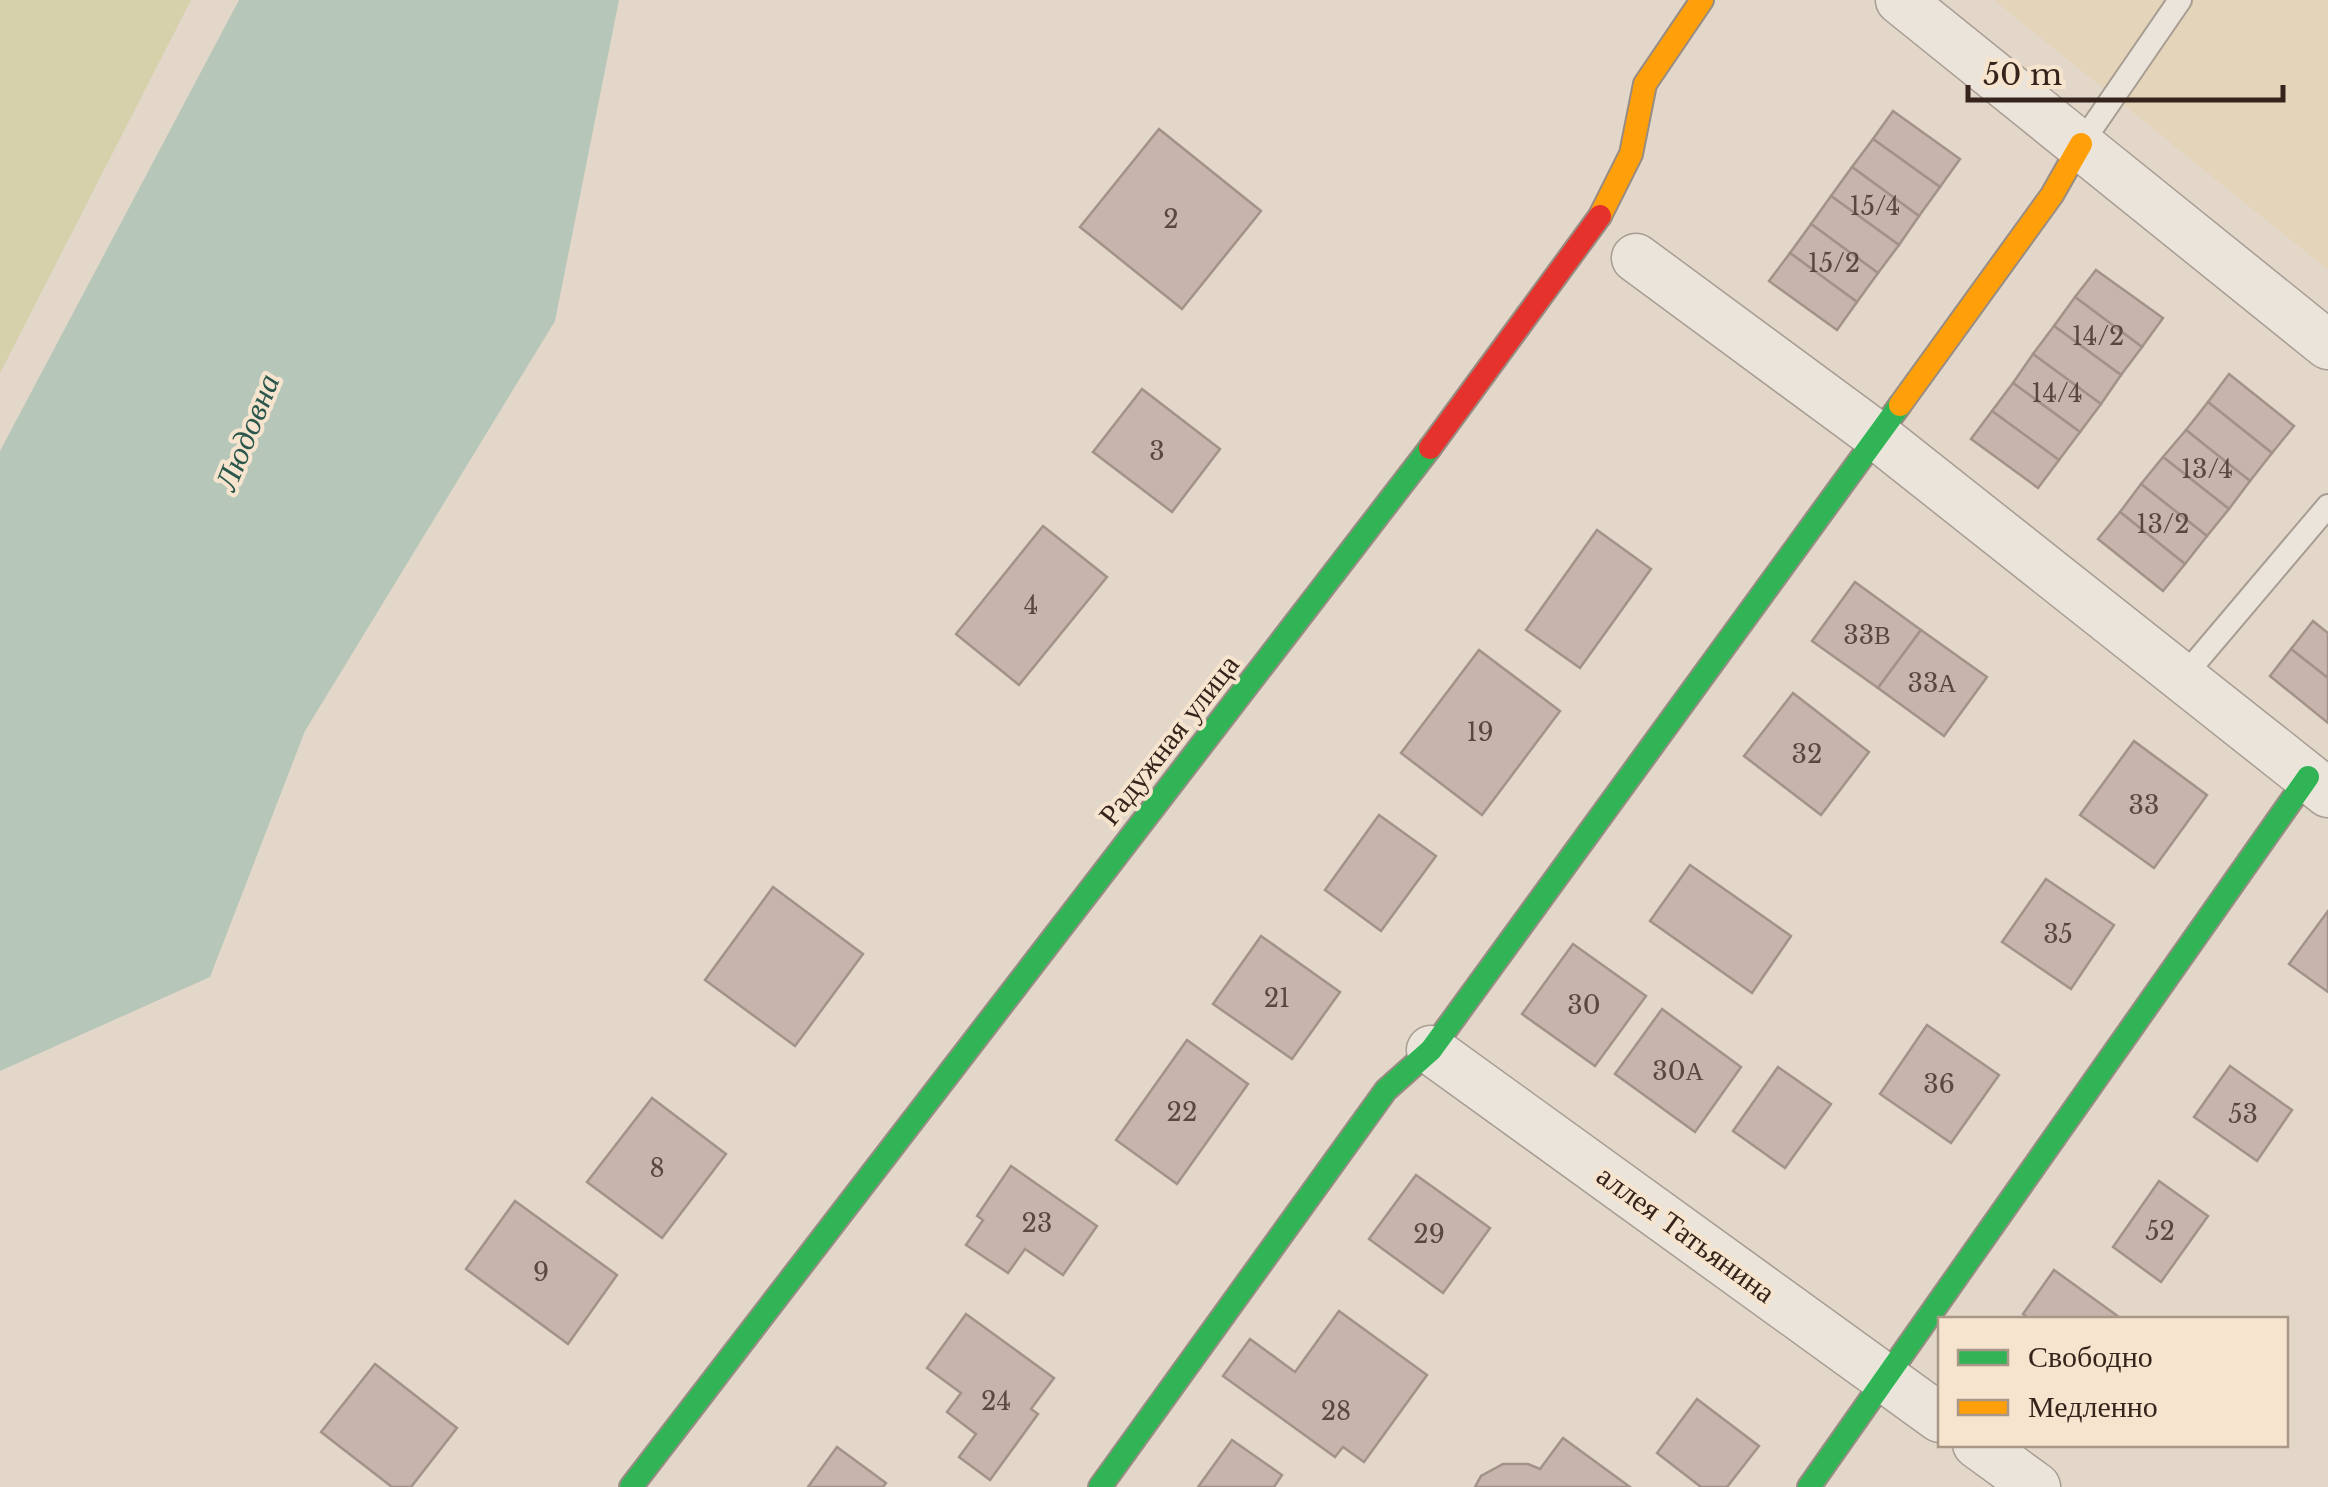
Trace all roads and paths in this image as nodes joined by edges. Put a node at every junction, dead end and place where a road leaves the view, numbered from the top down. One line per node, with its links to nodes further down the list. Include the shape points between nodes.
1 (1702, 0): 15 (street, Радужная улица, via 1646,84 1631,154 1600,217 1364,537)
2 (1900, 0): 4 (street)
3 (2180, 0): 4 (lane)
4 (2081, 144): 6 (street); 7 (street, via 2052,195)
5 (1636, 258): 7 (street)
6 (2328, 346)
7 (1876, 435): 9 (street); 11 (street)
8 (2328, 506): 9 (lane)
9 (2184, 676): 10 (street)
10 (2318, 785): 12 (street)
11 (1431, 1050): 12 (street, аллея Татьянина); 16 (street, via 1386,1090)
12 (1886, 1379): 13 (street, аллея Татьянина); 17 (street)
13 (1938, 1417)
14 (1981, 1447): 18 (street)
15 (631, 1487)
16 (1100, 1487)
17 (1809, 1487)
18 (2036, 1487)

